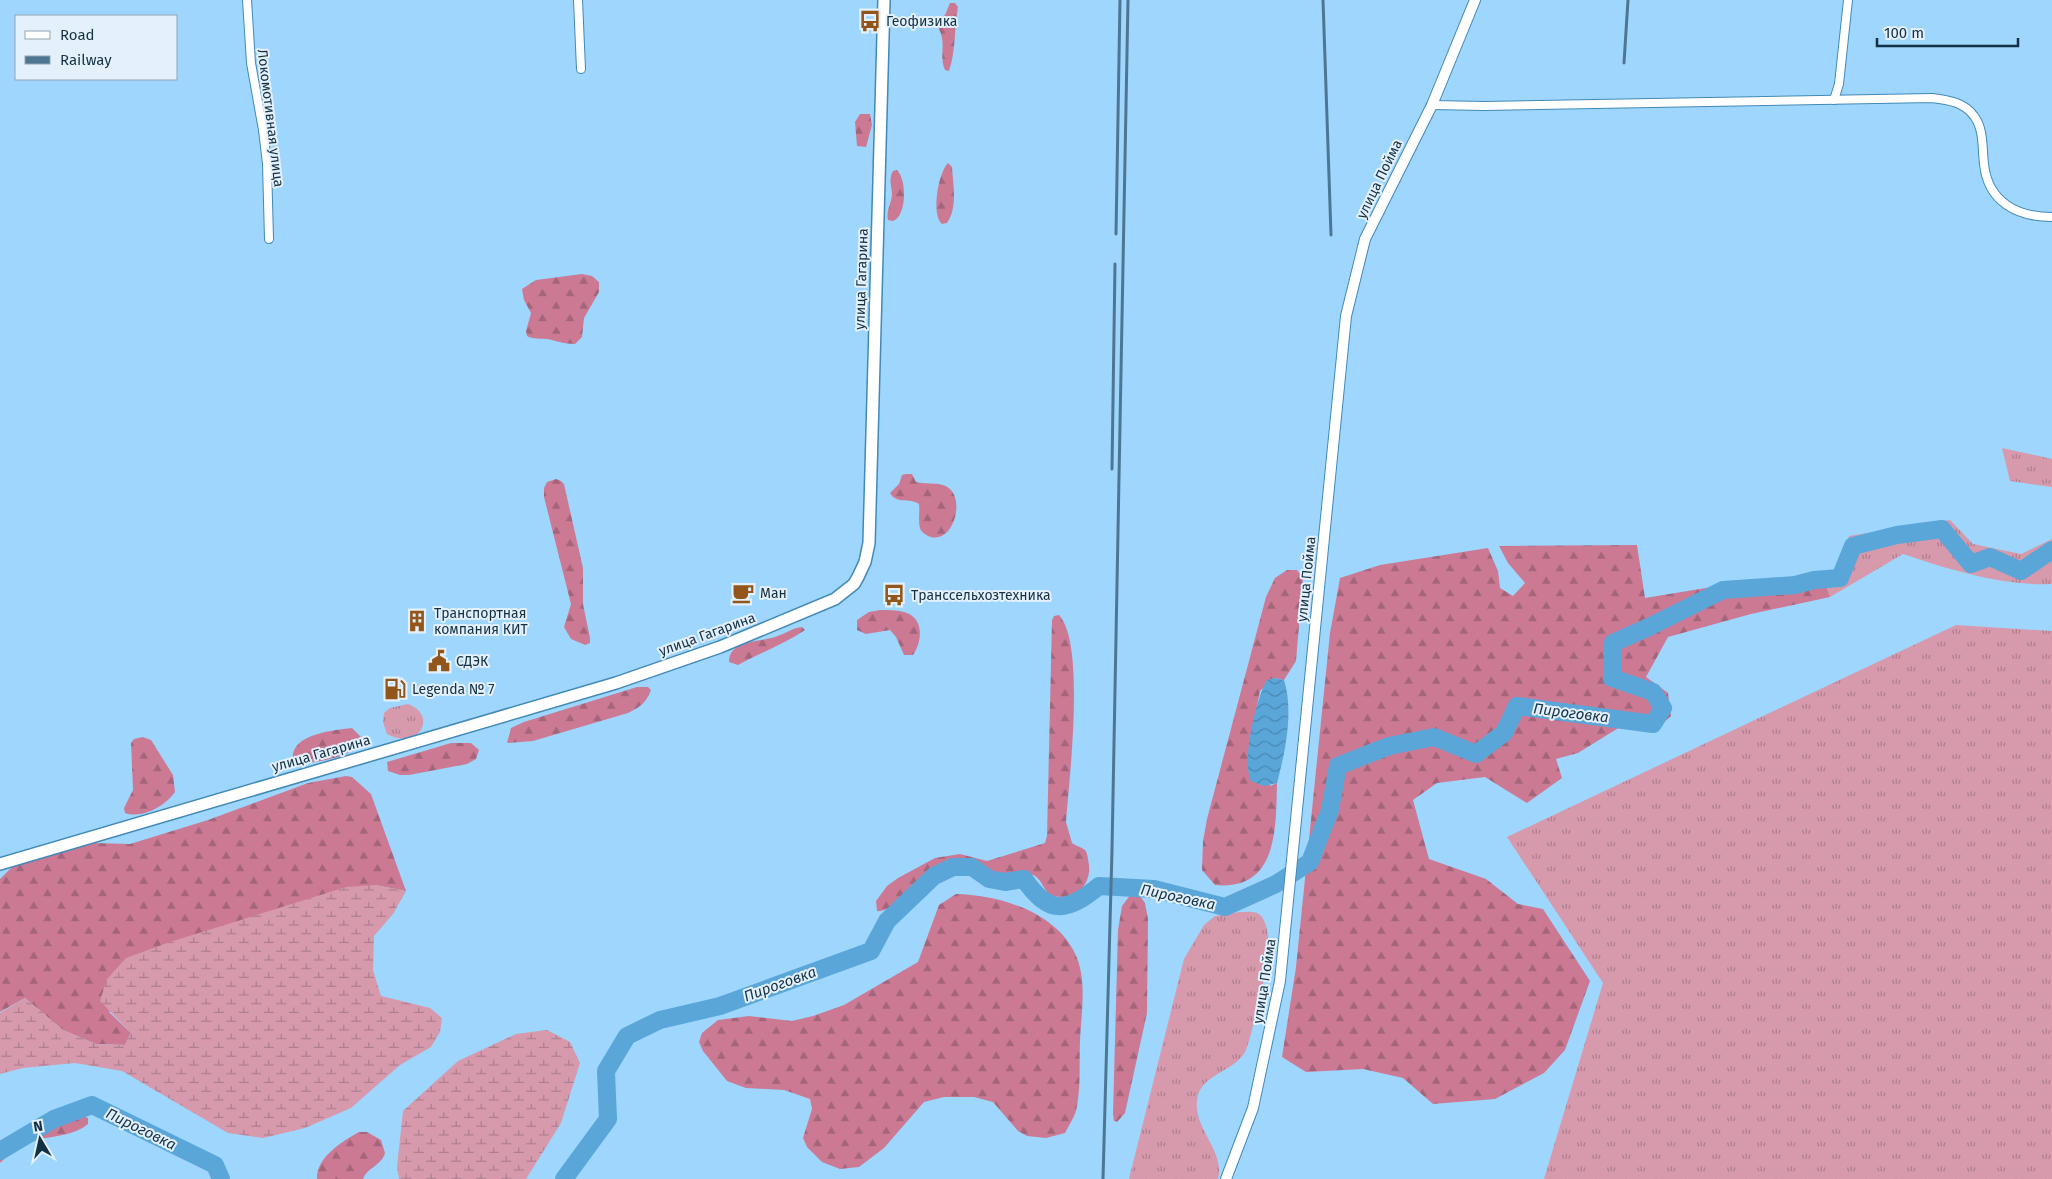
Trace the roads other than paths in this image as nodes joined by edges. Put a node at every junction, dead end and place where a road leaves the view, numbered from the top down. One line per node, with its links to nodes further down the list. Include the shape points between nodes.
1 (247, 0): 10 (street, Локомотивная улица, via 251,63 263,130)
2 (578, 0): 6 (street)
3 (884, 0): 11 (main road, улица Гагарина, via 869,543 865,562 854,584 835,599 779,624 616,683)
4 (1475, 0): 8 (main road, улица Пойма)
5 (1848, 0): 7 (street, via 1839,84)
6 (581, 69)
7 (1834, 100): 8 (street); 9 (street, via 1932,98 1950,100 1963,106 1980,127 1984,166 1998,198 2022,214)
8 (1432, 105): 12 (main road, улица Пойма, via 1365,239 1346,316 1280,981 1253,1108)
9 (2052, 217)
10 (269, 239)
11 (0, 864)
12 (1226, 1179)

